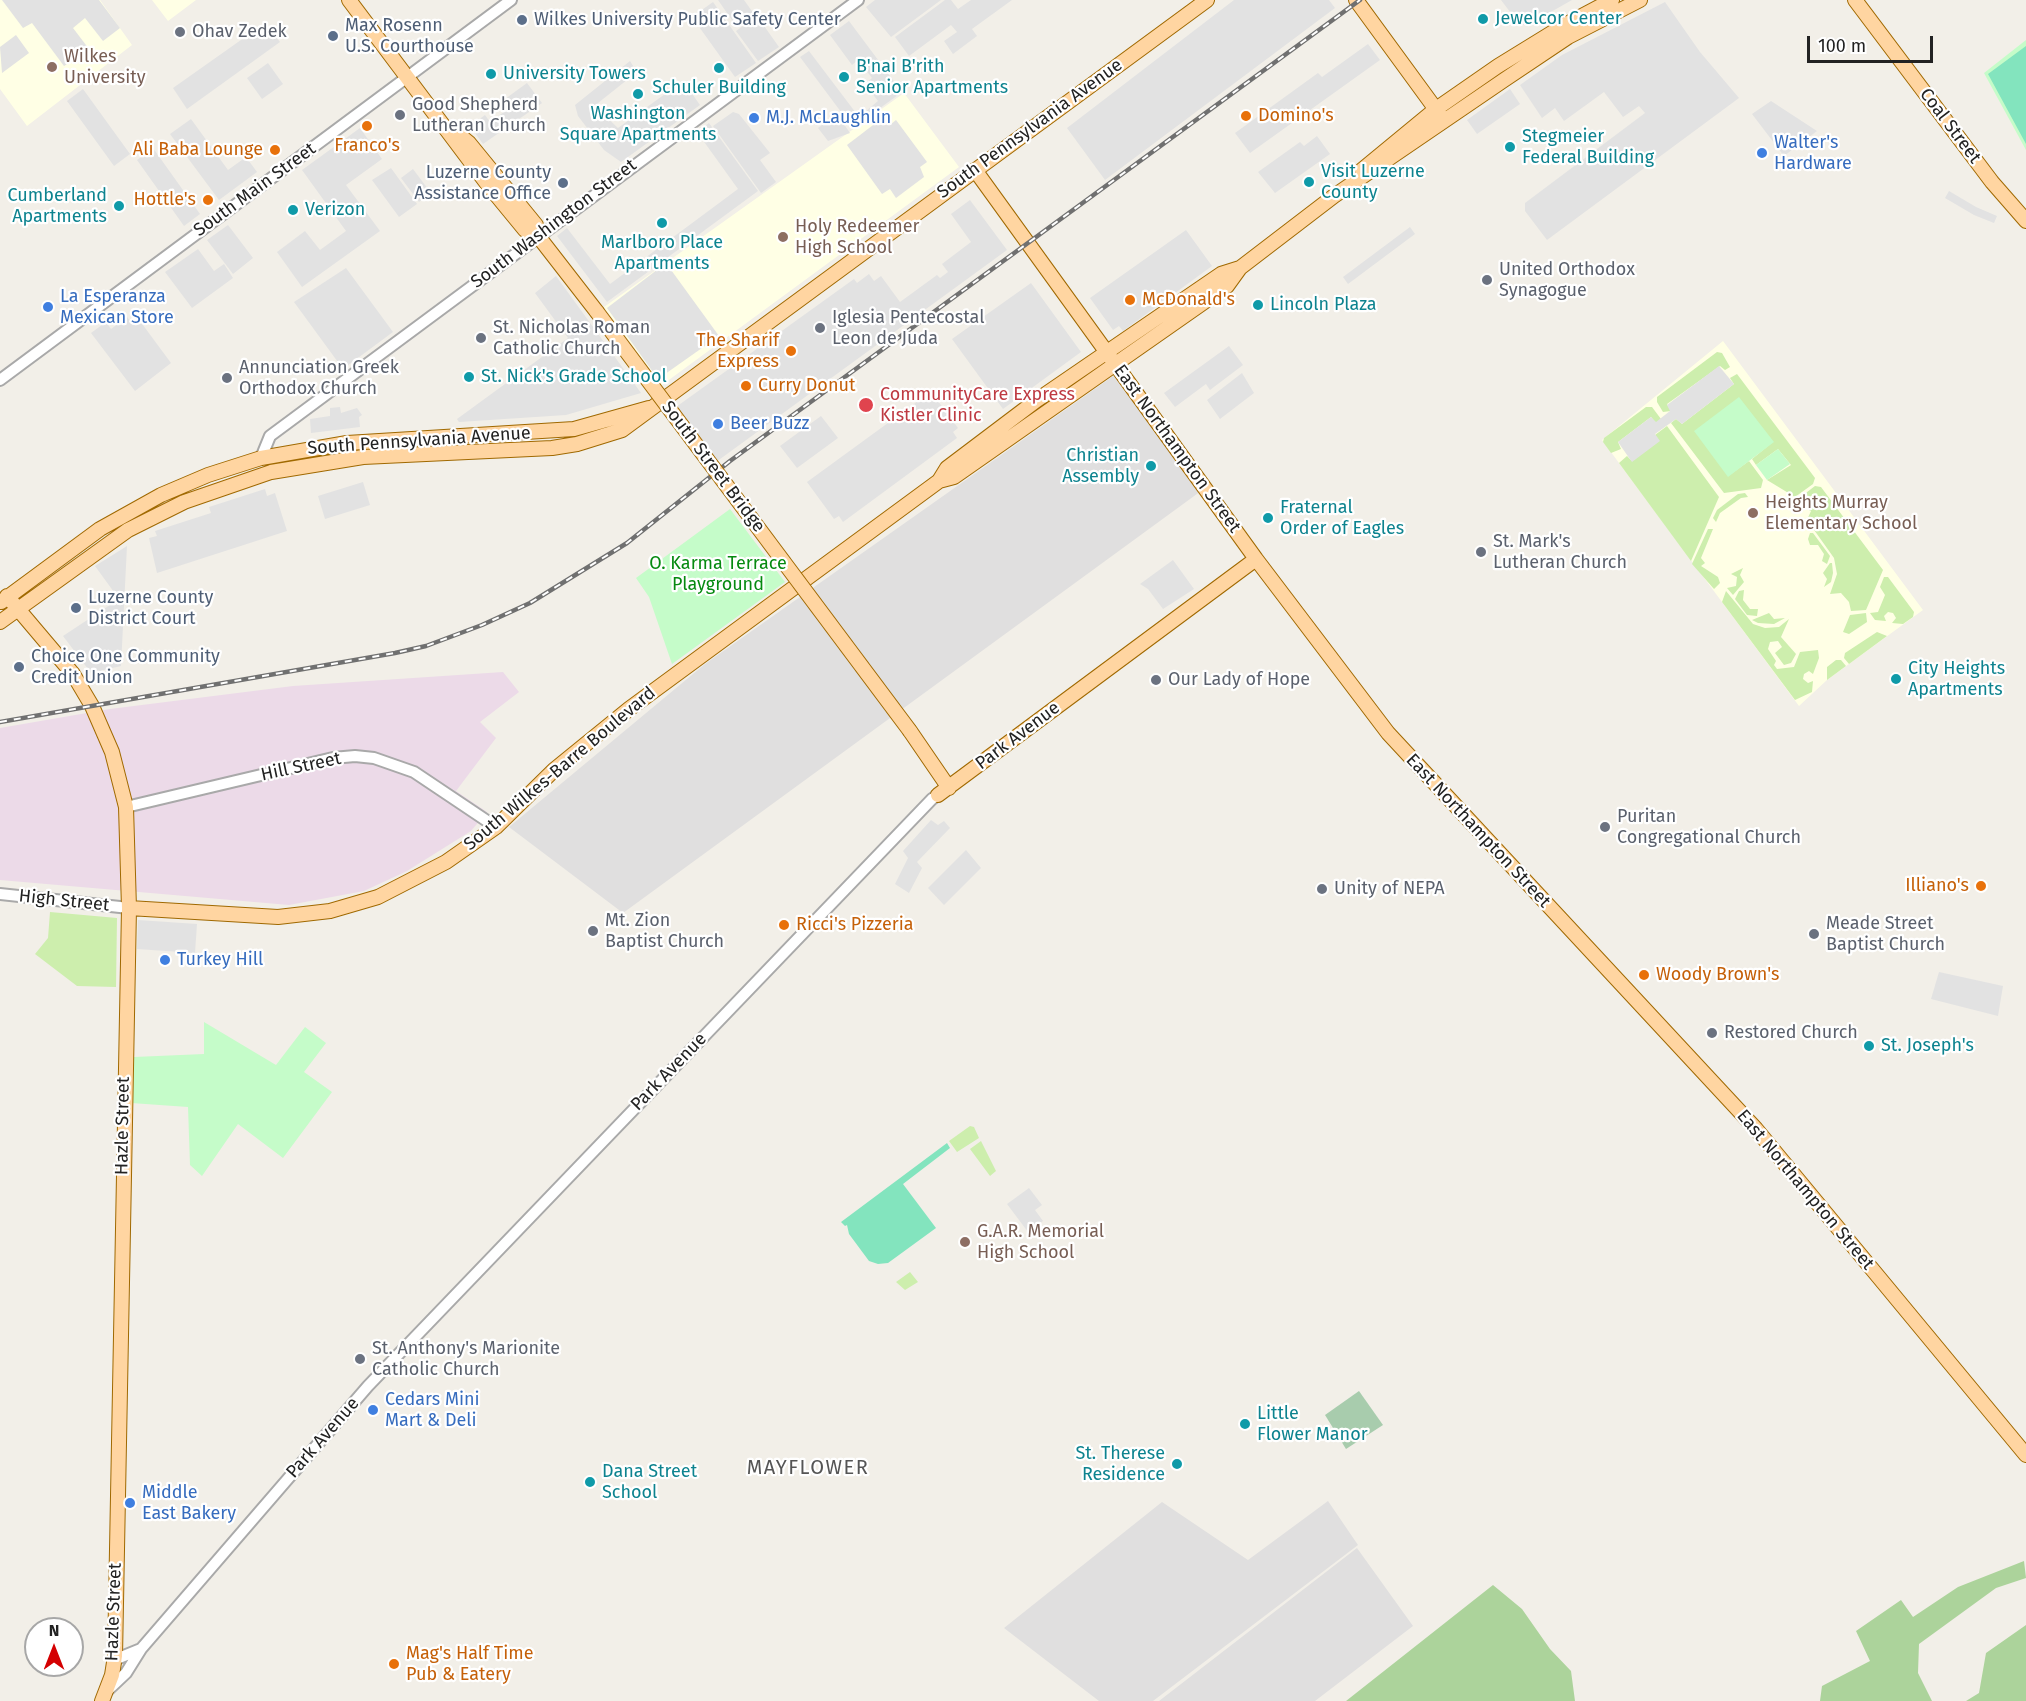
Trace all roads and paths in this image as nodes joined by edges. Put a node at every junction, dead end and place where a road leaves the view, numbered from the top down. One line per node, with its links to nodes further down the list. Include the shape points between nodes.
1 (349, 0): 9 (main road, South Street Bridge)
2 (512, 0): 9 (street, South Main Street)
3 (858, 0): 15 (street, South Washington Street)
4 (1207, 0): 12 (main road, South Pennsylvania Avenue)
5 (1356, 0): 10 (main road)
6 (1612, 0): 10 (main road, South Wilkes-Barre Boulevard, via 1530,45)
7 (1640, 0): 11 (main road, South Wilkes-Barre Boulevard, via 1568,38)
8 (1855, 0): 14 (main road, Coal Street, via 1992,182)
9 (407, 78): 15 (main road, South Street Bridge, via 446,126 469,142 536,225); 19 (street, South Main Street)
10 (1436, 109): 11 (main road); 13 (main road, South Wilkes-Barre Boulevard, via 1382,151)
11 (1444, 122): 13 (main road, South Wilkes-Barre Boulevard)
12 (975, 170): 17 (main road, East Northampton Street); 20 (main road, South Pennsylvania Avenue)
13 (1334, 196): 16 (main road, South Wilkes-Barre Boulevard)
14 (2026, 221)
15 (538, 236): 21 (street, South Washington Street, via 270,436); 27 (main road, South Street Bridge, bridge, via 910,731)
16 (1240, 268): 17 (main road, South Wilkes-Barre Boulevard, via 1221,274); 18 (main road, South Wilkes-Barre Boulevard, via 1227,286)
17 (1107, 352): 18 (main road, East Northampton Street); 22 (main road, South Wilkes-Barre Boulevard, via 1004,423 947,468)
18 (1116, 364): 22 (main road, South Wilkes-Barre Boulevard, via 954,477); 23 (main road, East Northampton Street)
19 (0, 380)
20 (651, 408): 21 (main road, South Pennsylvania Avenue, via 574,429 347,443); 25 (main road, South Pennsylvania Avenue, via 622,430 577,444 363,457 271,472 226,486 128,530)
21 (261, 458): 24 (main road, South Pennsylvania Avenue, via 161,495 100,529)
22 (939, 481): 29 (main road, South Wilkes-Barre Boulevard, via 613,721 554,770)
23 (1256, 559): 27 (main road, Park Avenue); 32 (main road, East Northampton Street, via 1388,734 1756,1128)
24 (2, 595): 25 (main road, Hazle Street)
25 (16, 609): 26 (main road, South Pennsylvania Avenue); 28 (main road, Hazle Street, via 73,674 92,706 112,752)
26 (0, 622)
27 (943, 792): 33 (street, Park Avenue, via 932,798 368,1386)
28 (126, 807): 29 (street, Hill Street, via 355,756 374,758 414,772); 31 (main road, Hazle Street)
29 (496, 827): 31 (main road, South Wilkes-Barre Boulevard, via 423,876 378,897 330,911 278,917)
30 (0, 894): 31 (street, High Street)
31 (129, 908): 34 (main road, Hazle Street)
32 (2026, 1455)
33 (141, 1649): 34 (street); 35 (street, Park Avenue)
34 (114, 1660): 35 (main road, Hazle Street)
35 (105, 1695)

